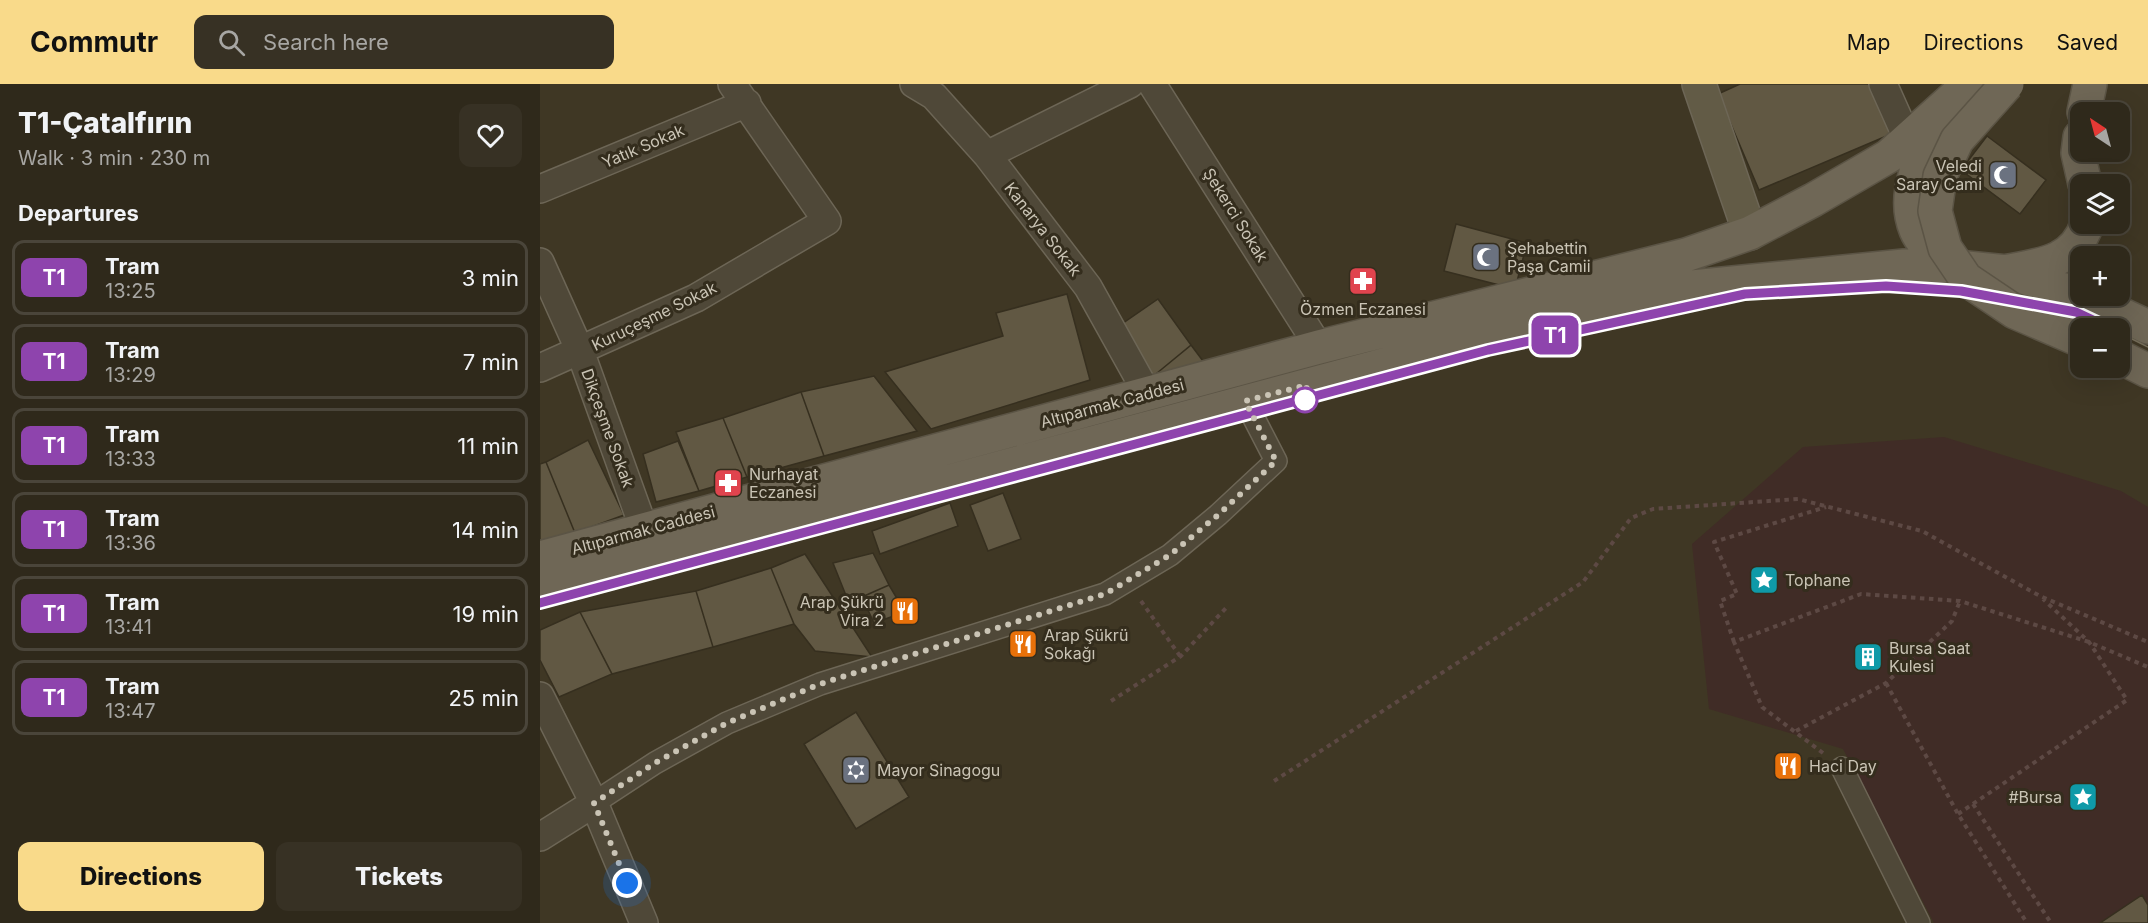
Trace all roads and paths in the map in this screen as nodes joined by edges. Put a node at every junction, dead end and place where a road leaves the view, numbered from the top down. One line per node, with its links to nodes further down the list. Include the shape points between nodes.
1 (914, 84): 12 (street, Kanarya Sokak, via 934,96)
2 (1130, 84): 12 (street)
3 (1152, 84): 23 (street, Şekerci Sokak)
4 (1699, 84): 14 (main road)
5 (1883, 84): 11 (street)
6 (1970, 84): 11 (main road, Altıparmak Caddesi); 17 (main road, via 1921,154 1914,181 1911,205 1916,230 1928,249)
7 (2007, 84): 22 (main road, bridge, via 1957,140 1940,176 1935,211 1945,248 1966,279 2014,312)
8 (2090, 84): 10 (main road)
9 (740, 93): 13 (street, Yatık Sokak); 24 (street, Kuruçeşme Sokak, via 827,220 696,298)
10 (2086, 102)
11 (1908, 140): 14 (main road, Altıparmak Caddesi, via 1889,156)
12 (987, 155): 28 (street, Kanarya Sokak, via 1088,287)
13 (540, 189)
14 (1750, 233): 23 (main road, Altıparmak Caddesi, via 1686,255)
15 (2083, 234): 18 (main road, via 2081,241 2052,263)
16 (540, 262): 24 (street, Dikçeşme Sokak)
17 (1947, 266): 18 (main road, Altıparmak Caddesi); 29 (main road, Altıparmak Caddesi, via 1904,266 1692,287 1596,308)
18 (2007, 272): 19 (main road)
19 (2070, 292)
20 (2104, 306): 21 (main road)
21 (2148, 327)
22 (2070, 336)
23 (1319, 347): 28 (main road, Altıparmak Caddesi)
24 (580, 351): 26 (street, Kuruçeşme Sokak); 31 (street, Dikçeşme Sokak)
25 (2130, 362): 27 (main road)
26 (540, 368)
27 (2148, 371)
28 (1147, 393): 31 (main road, Altıparmak Caddesi)
29 (1245, 401): 33 (main road, Altıparmak Caddesi); 49 (street, via 1276,461 1170,555 1105,594 820,684 727,723)
30 (1827, 507): 34 (path, via 1922,531); 38 (path, via 1714,542 1737,594 1720,601); 48 (path, via 1798,499 1653,509 1631,518 1583,582)
31 (644, 529): 32 (main road, Altıparmak Caddesi)
32 (540, 558)
33 (540, 591)
34 (2040, 596): 39 (path); 40 (path)
35 (1960, 601): 38 (path, via 1861,594); 39 (path); 43 (path, via 1952,621)
36 (1146, 607): 41 (path)
37 (1226, 608): 41 (path)
38 (1734, 642): 46 (path, via 1762,707)
39 (2089, 642): 42 (path); 50 (path, via 2127,700)
40 (2148, 642)
41 (1181, 656): 45 (path)
42 (2148, 667)
43 (1886, 683): 46 (path); 51 (path)
44 (540, 696): 49 (street)
45 (1111, 701)
46 (1796, 731): 47 (path)
47 (1842, 768): 54 (street)
48 (1274, 781)
49 (594, 803): 52 (street); 53 (street)
50 (1973, 804): 51 (path); 56 (path)
51 (1959, 814): 55 (path)
52 (540, 837)
53 (644, 923)
54 (1919, 923)
55 (2027, 923)
56 (2051, 923)

